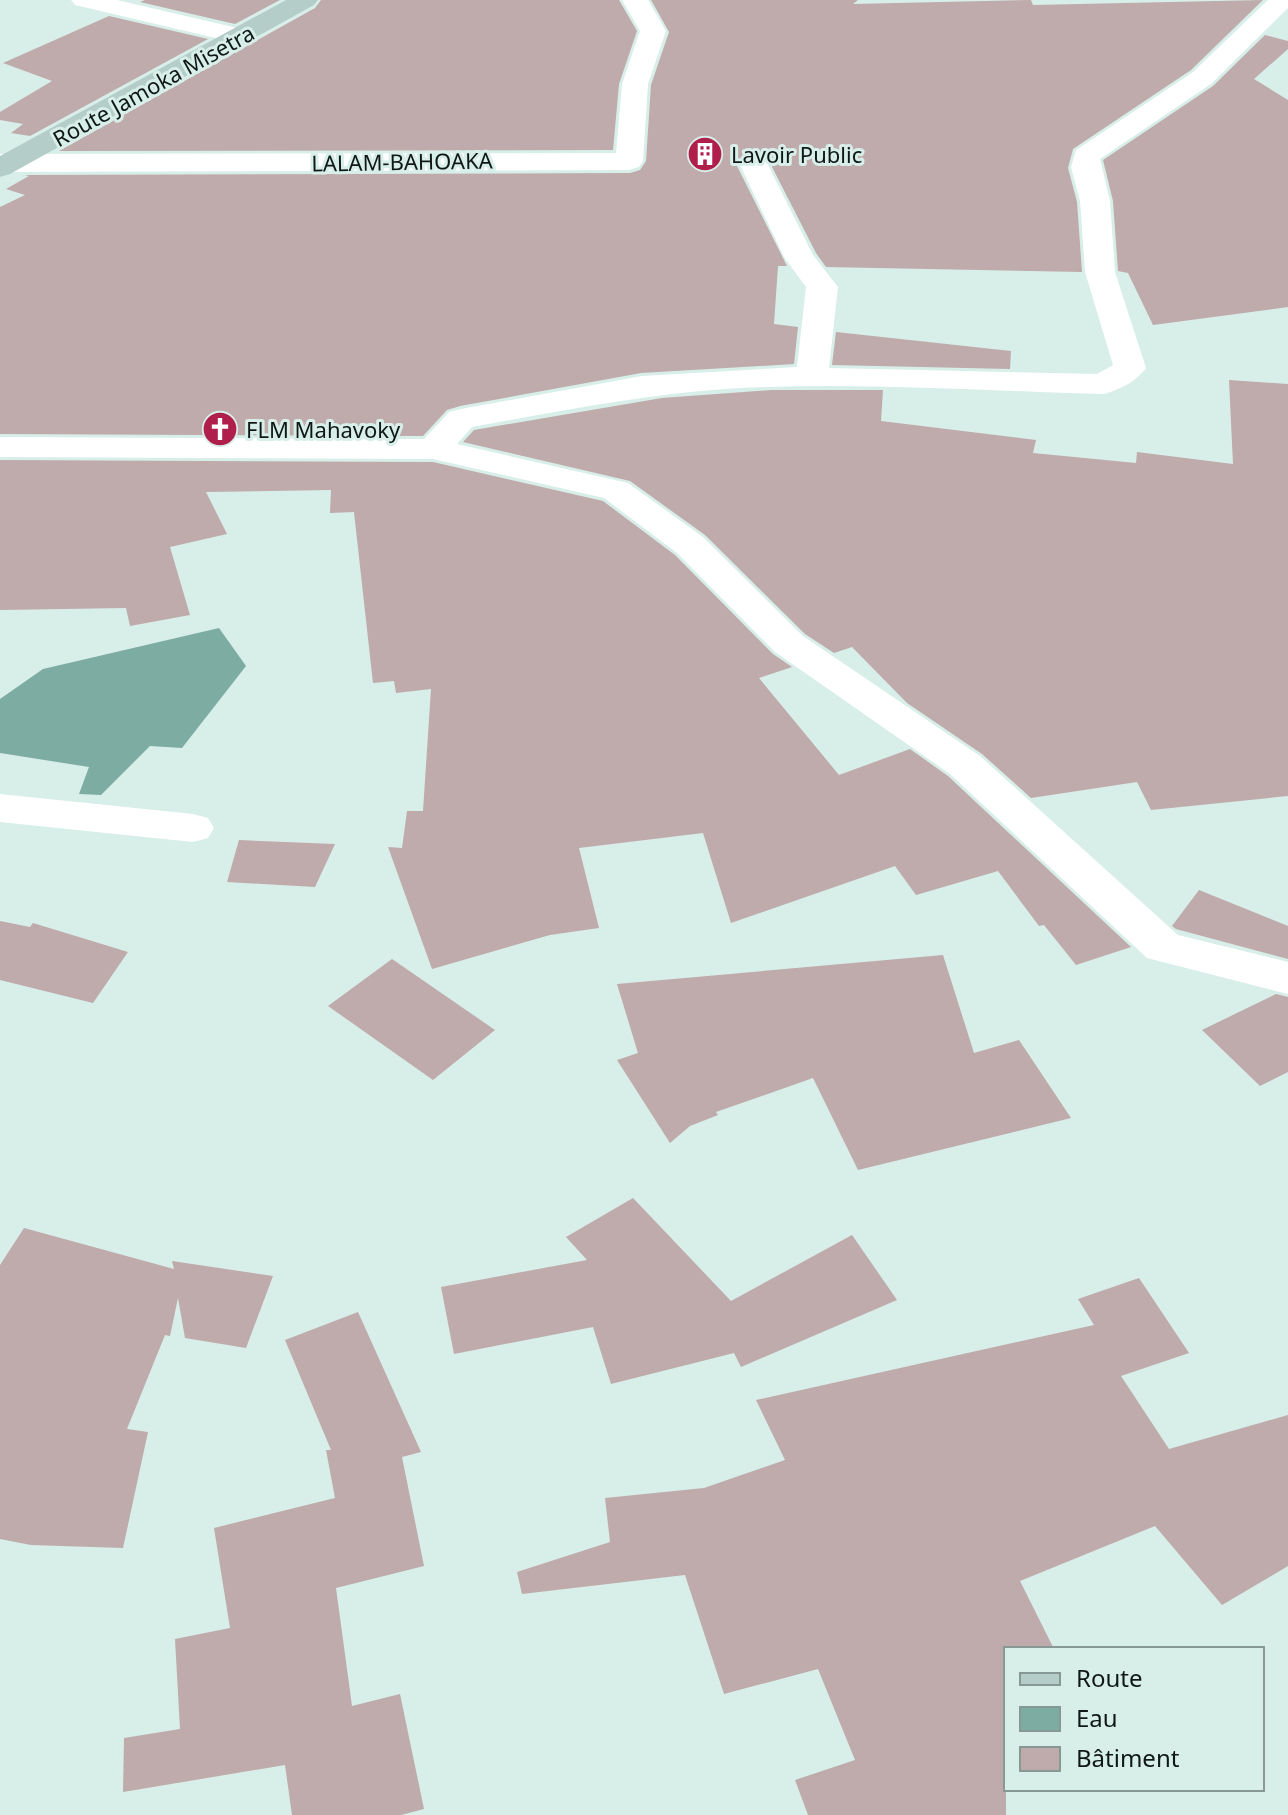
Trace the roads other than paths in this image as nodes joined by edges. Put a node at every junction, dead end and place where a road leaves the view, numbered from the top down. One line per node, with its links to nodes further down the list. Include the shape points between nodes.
1 (84, 0): 5 (street)
2 (305, 0): 5 (street, Route Jamoka Misetra)
3 (635, 0): 6 (street, LALAM-BAHOAKA, via 653,31 635,84 629,161)
4 (1282, 0): 8 (street, via 1202,78 1086,156 1100,272 1130,368 1104,384)
5 (241, 36): 6 (street, Route Jamoka Misetra)
6 (2, 165)
7 (754, 165): 8 (street, via 799,257 822,287)
8 (812, 377): 10 (street, via 642,386 461,419)
9 (0, 447): 10 (street)
10 (433, 449): 13 (street, via 616,490 690,545 789,644 965,765 1163,947)
11 (0, 808): 12 (street)
12 (193, 828)
13 (1288, 978)

